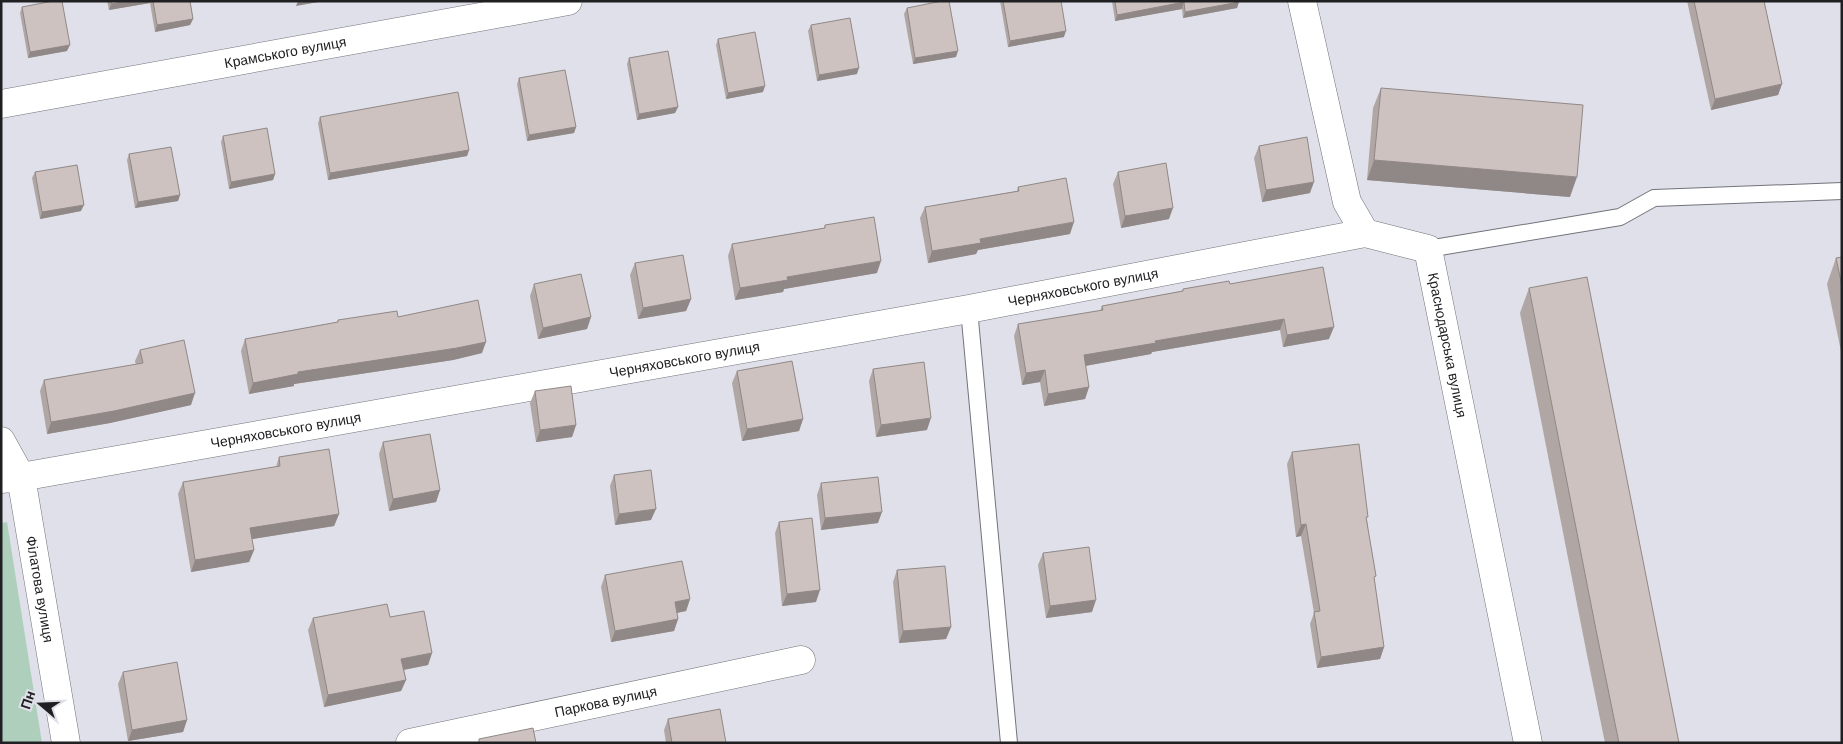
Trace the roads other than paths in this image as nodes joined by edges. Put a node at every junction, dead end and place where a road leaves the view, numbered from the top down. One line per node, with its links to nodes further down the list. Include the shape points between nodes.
1 (568, 1): 3 (street, Крамського вулиця)
2 (1302, 1): 5 (street, via 1347,202)
3 (1, 104)
4 (1842, 191): 6 (lane, via 1654,198 1620,216)
5 (1365, 233): 6 (street); 7 (street, Черняховського вулиця)
6 (1428, 249): 14 (street, Краснодарська вулиця)
7 (969, 309): 9 (street, Черняховського вулиця); 13 (lane)
8 (1, 441): 9 (street, Філатова вулиця)
9 (11, 478): 11 (street, Філатова вулиця)
10 (801, 660): 12 (street, Паркова вулиця)
11 (66, 743)
12 (410, 743)
13 (1008, 743)
14 (1528, 743)

